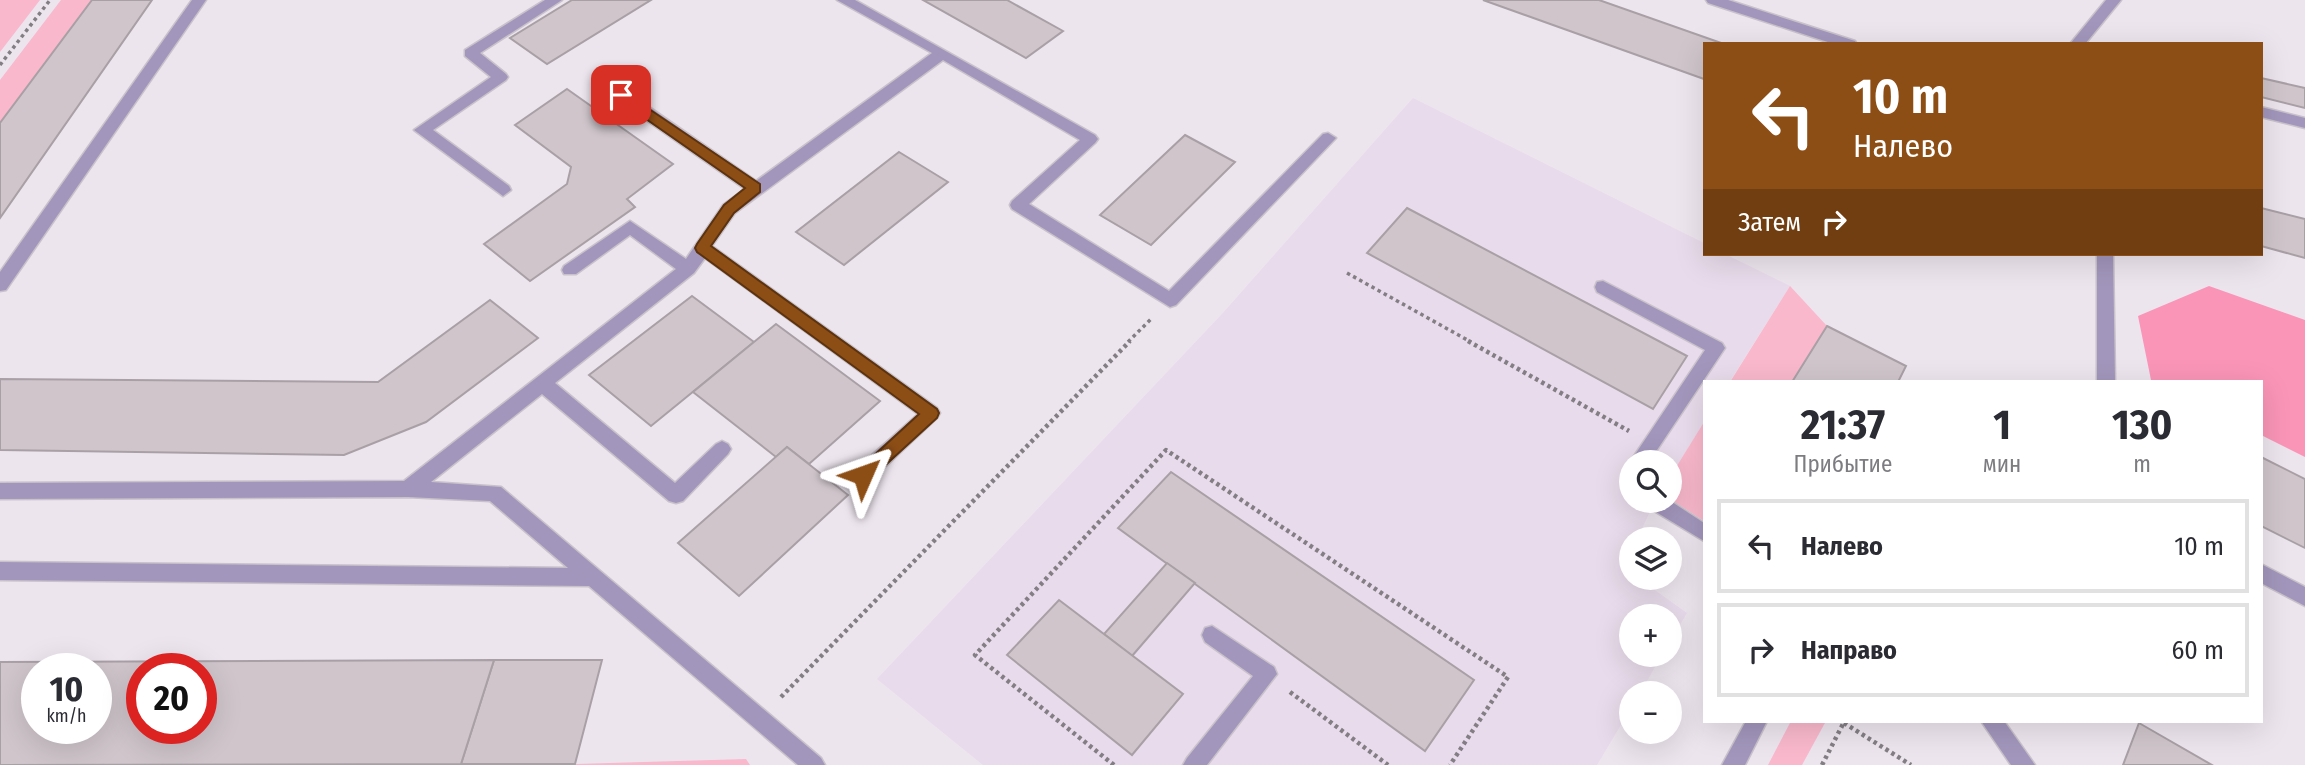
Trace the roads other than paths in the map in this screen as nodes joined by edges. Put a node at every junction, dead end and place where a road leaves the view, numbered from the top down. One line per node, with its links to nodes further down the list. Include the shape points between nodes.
1 (199, 0): 19 (lane)
2 (555, 0): 14 (lane, via 470,53 501,77 422,130)
3 (844, 0): 8 (lane)
4 (1713, 0): 6 (lane)
5 (2113, 0): 7 (lane)
6 (1844, 42)
7 (2079, 42)
8 (942, 53): 12 (lane, via 1090,139 1018,205 1170,300); 13 (lane)
9 (621, 95): 13 (lane)
10 (2263, 112): 11 (lane)
11 (2305, 123)
12 (1328, 138)
13 (755, 188): 15 (lane, via 729,209)
14 (503, 190)
15 (702, 248): 18 (lane); 25 (lane, via 931,413)
16 (2105, 256): 21 (lane)
17 (570, 270): 18 (lane, via 630,227)
18 (688, 270): 22 (lane)
19 (0, 285)
20 (1603, 287): 24 (lane, via 1716,348)
21 (2106, 380)
22 (542, 383): 23 (lane, via 676,495); 26 (lane)
23 (722, 449)
24 (1647, 450)
25 (863, 475)
26 (408, 489): 27 (lane); 32 (lane, via 494,493)
27 (0, 491)
28 (1673, 513): 29 (lane)
29 (1703, 532)
30 (0, 571): 32 (lane)
31 (2263, 574): 33 (lane)
32 (593, 577): 37 (lane)
33 (2305, 597)
34 (1212, 635): 38 (lane, via 1267,674)
35 (1756, 723): 39 (lane)
36 (1993, 723): 40 (lane)
37 (814, 765)
38 (1194, 765)
39 (1733, 765)
40 (2024, 765)

